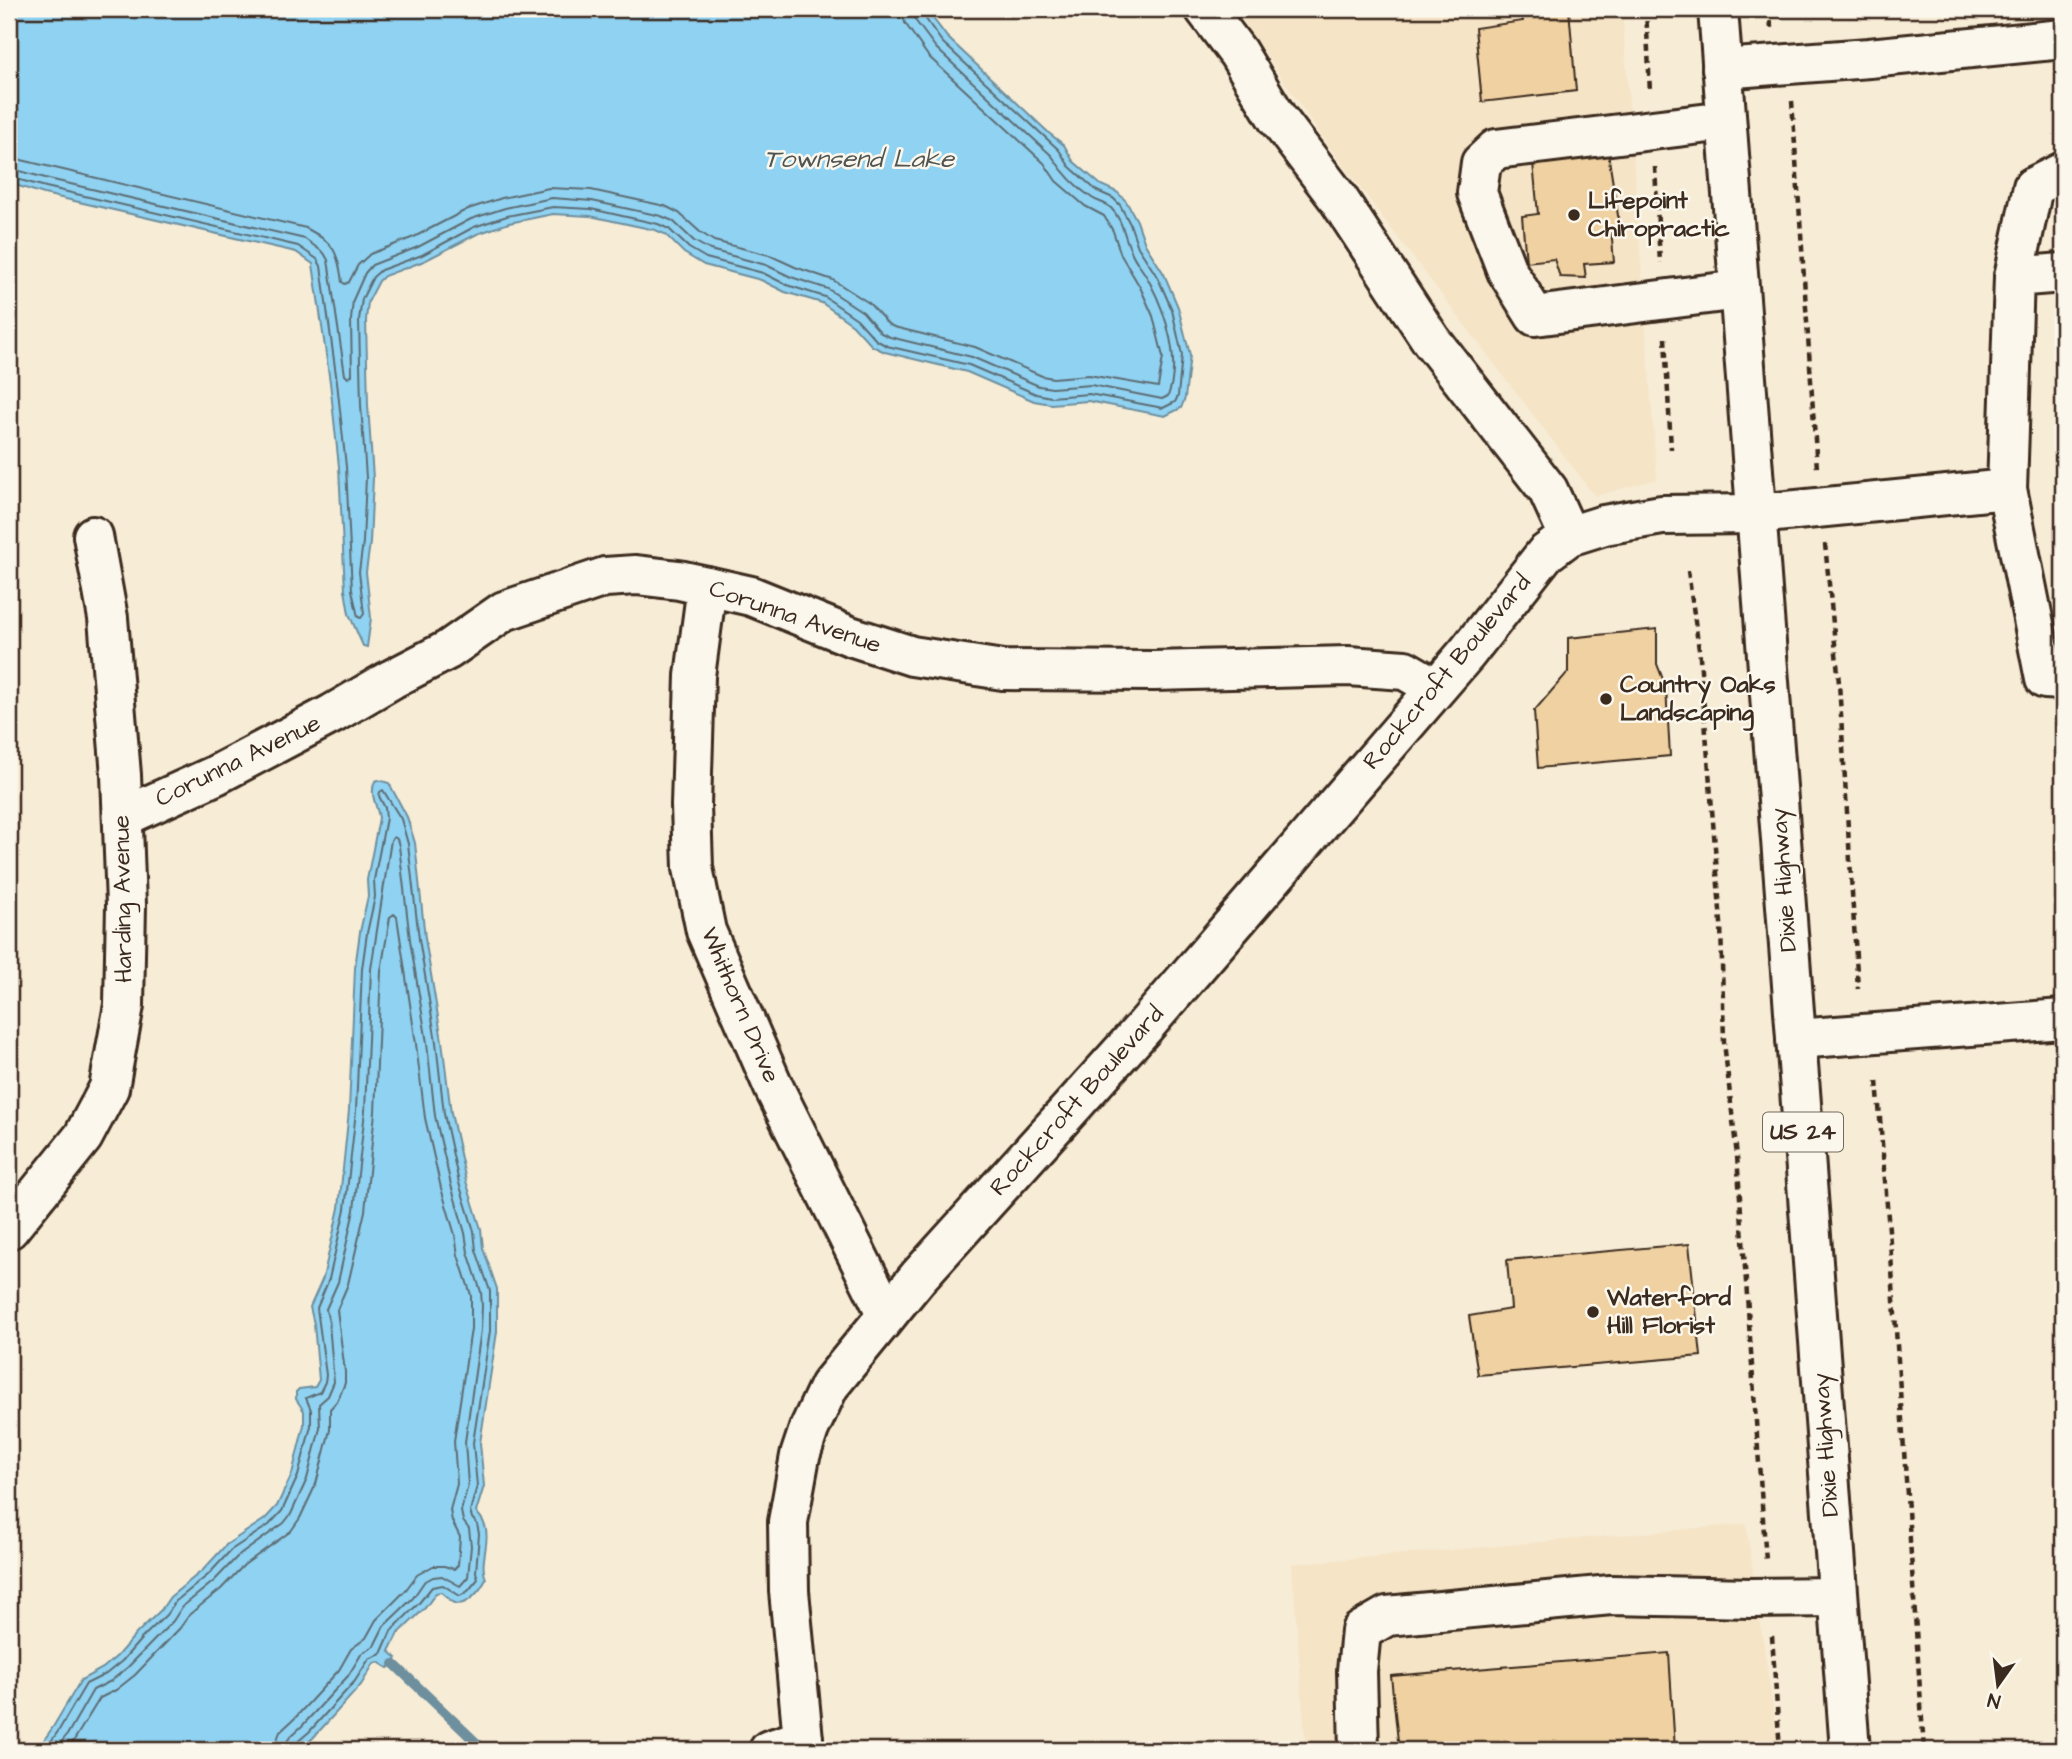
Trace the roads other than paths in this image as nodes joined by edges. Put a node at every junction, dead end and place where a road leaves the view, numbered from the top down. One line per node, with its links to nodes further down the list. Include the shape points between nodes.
1 (1205, 9): 13 (street, via 1431,340 1548,490)
2 (1718, 9): 4 (street, Dixie Highway / US 24)
3 (2063, 39): 4 (street)
4 (1722, 69): 5 (street, Dixie Highway / US 24)
5 (1726, 121): 9 (street, Dixie Highway / US 24); 9 (street, via 1496,149 1481,163 1477,193 1507,271 1535,316)
6 (2063, 172): 8 (street, via 2033,187)
7 (2063, 273): 8 (street)
8 (2014, 277): 10 (street)
9 (1739, 290): 11 (street, Dixie Highway / US 24)
10 (2007, 489): 11 (street, Rockcroft Boulevard); 15 (street, via 2045,679)
11 (1756, 514): 13 (street, Rockcroft Boulevard, via 1662,515); 19 (street, Dixie Highway / US 24)
12 (93, 536): 17 (street, Harding Avenue, via 108,618)
13 (1569, 536): 16 (street, Rockcroft Boulevard, via 1545,554)
14 (707, 586): 16 (street, Corunna Avenue, via 751,596 912,656 1003,670 1348,666 1405,670); 17 (street, Corunna Avenue, via 636,575 604,577 504,611 448,650 332,714); 21 (street, Whithorn Drive, via 695,676 691,805 693,868 706,931 774,1088)
15 (2063, 680)
16 (1436, 688): 21 (street, Rockcroft Boulevard, via 1146,1025)
17 (123, 817): 20 (street, Harding Avenue, via 124,1005 109,1088 83,1137)
18 (2063, 1019): 19 (street)
19 (1796, 1039): 22 (street, Dixie Highway / US 24)
20 (9, 1229)
21 (887, 1315): 23 (street, Rockcroft Boulevard, via 828,1386 800,1456 788,1522)
22 (1838, 1597): 24 (street, via 1611,1595 1387,1616 1361,1631); 25 (street, Dixie Highway / US 24)
23 (792, 1746)
24 (1359, 1750)
25 (1850, 1750)

